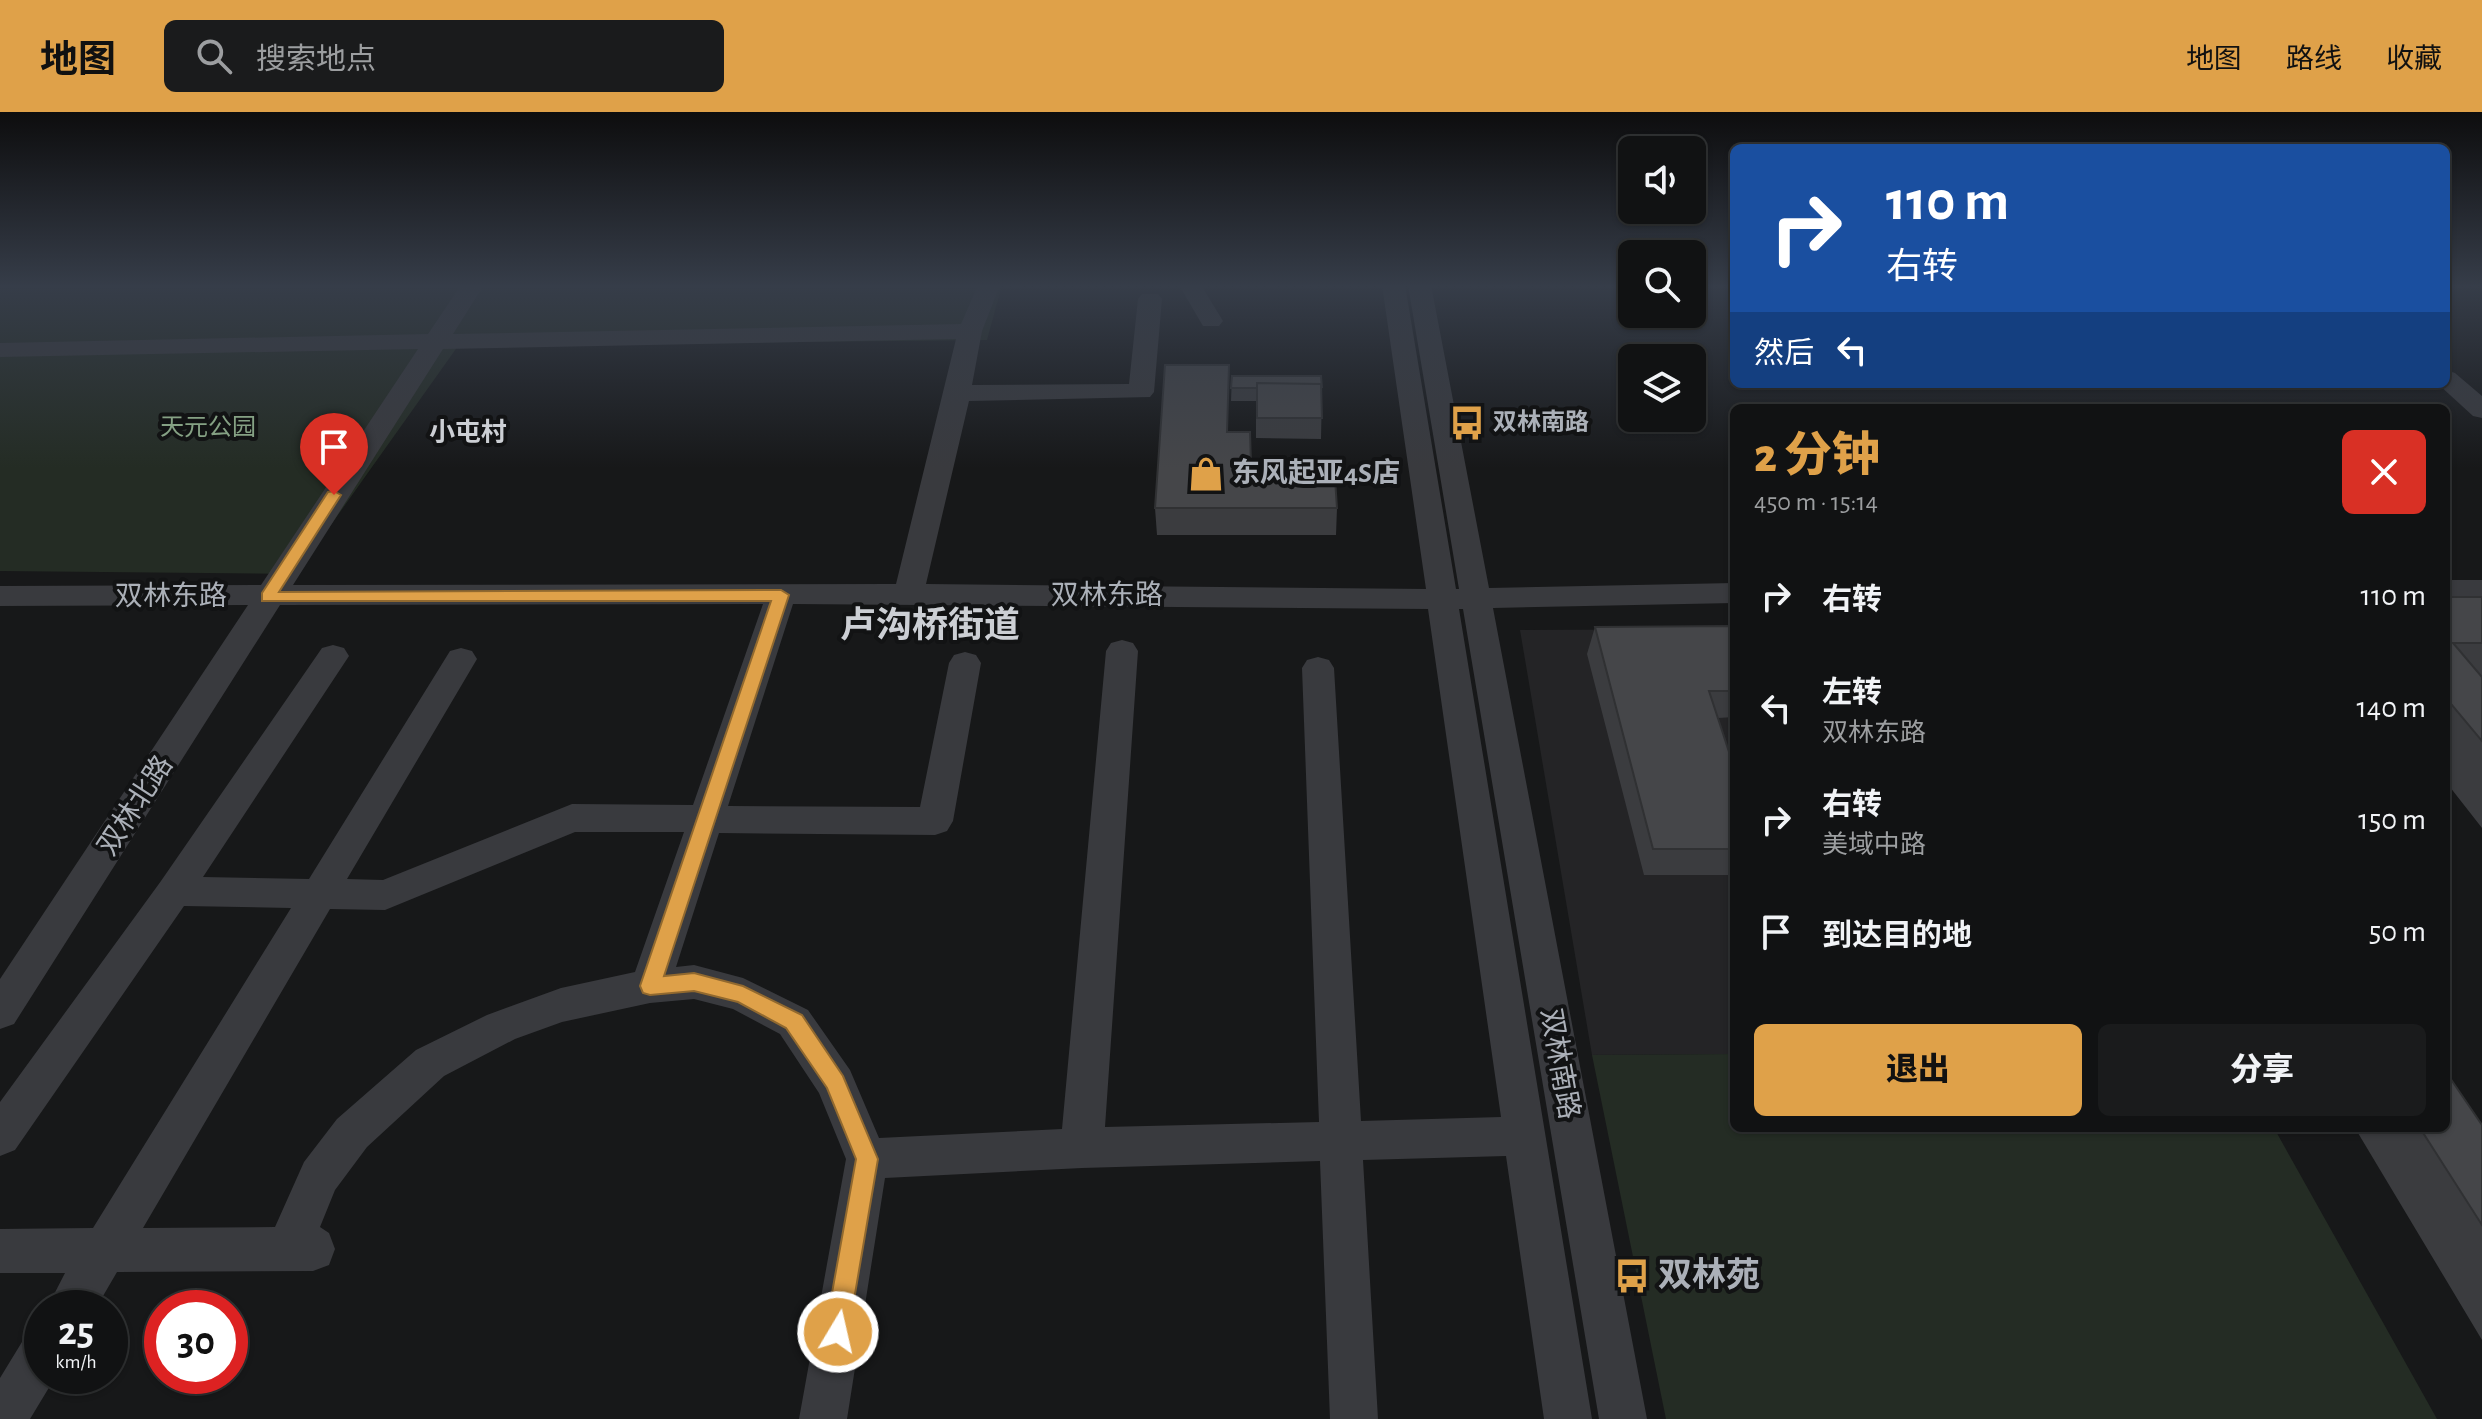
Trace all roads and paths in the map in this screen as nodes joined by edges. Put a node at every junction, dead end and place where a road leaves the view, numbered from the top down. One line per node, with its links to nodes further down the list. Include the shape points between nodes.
1 (247, 346): 7 (street)
2 (430, 346): 17 (street, 双林北路)
3 (967, 346): 9 (street)
4 (1145, 346): 9 (street, via 1141,392)
5 (1406, 346): 18 (street, 双林南路)
6 (1427, 346): 18 (street, 双林南路)
7 (0, 350)
8 (2450, 382): 10 (street)
9 (958, 393): 14 (street)
10 (2482, 410)
11 (2450, 590): 12 (street)
12 (2482, 590)
13 (1730, 593): 18 (street, 双林东路)
14 (909, 594): 15 (street, 双林东路); 18 (street, 双林东路)
15 (781, 595): 17 (street, 双林东路); 24 (street)
16 (0, 596): 17 (street, 双林东路)
17 (268, 597): 28 (street, 双林北路)
18 (1458, 598): 30 (street, 双林南路); 42 (street, 双林南路)
19 (1122, 651): 32 (street)
20 (333, 656): 25 (street)
21 (461, 659): 26 (street)
22 (965, 663): 24 (street, via 935,821)
23 (1318, 668): 31 (street)
24 (708, 820): 26 (street, via 572,818 385,895); 27 (street)
25 (174, 891): 26 (street); 29 (street)
26 (319, 893): 34 (street)
27 (650, 986): 33 (street, via 694,982 743,995 794,1022 835,1083); 34 (street, via 561,1005 501,1027 430,1063 352,1133 319,1177 294,1236 313,1249)
28 (0, 1012)
29 (0, 1136)
30 (1525, 1136): 31 (street); 41 (street, 双林南路)
31 (1342, 1140): 32 (street); 40 (street)
32 (1082, 1148): 33 (street)
33 (867, 1159): 39 (street)
34 (105, 1250): 35 (street); 36 (street)
35 (0, 1251)
36 (81, 1290)
37 (24, 1384): 38 (street)
38 (3, 1419)
39 (823, 1419)
40 (1354, 1419)
41 (1568, 1419)
42 (1623, 1419)

